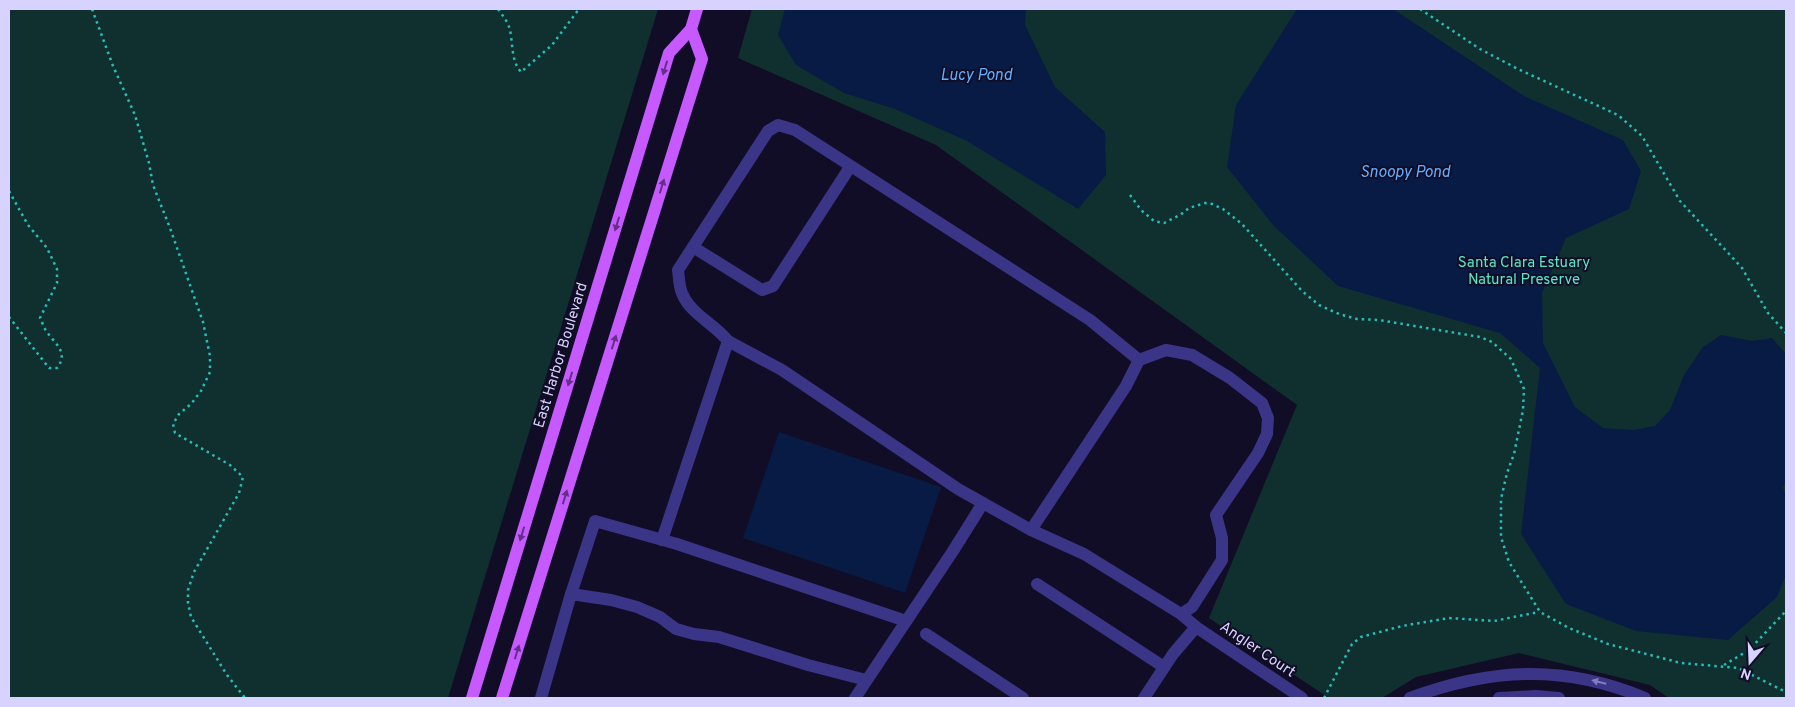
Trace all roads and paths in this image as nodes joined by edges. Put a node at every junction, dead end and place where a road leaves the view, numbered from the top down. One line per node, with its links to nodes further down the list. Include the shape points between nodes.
1 (92, 9): 30 (path, via 134,115 153,185 203,322 210,356 210,372 201,391 173,424 175,433 230,465 243,477 239,493 194,572 188,603 191,618)
2 (498, 9): 3 (path, via 510,29 516,67 521,72 552,45)
3 (579, 9)
4 (697, 9): 6 (main road, East Harbor Boulevard)
5 (1420, 9): 12 (path, via 1480,49 1618,115 1630,124 1642,136 1680,201 1742,268 1768,313)
6 (691, 28): 31 (main road, East Harbor Boulevard, one-way to 31, via 670,53); 32 (main road, one-way to 6, via 702,59)
7 (850, 167): 10 (street, Angler Court, via 795,130 778,125 768,131); 10 (street, via 773,286 762,290); 14 (street, Angler Court, via 1090,320)
8 (9, 191): 11 (path, via 58,269 58,283 40,318 62,353 62,361 57,368 49,368)
9 (1130, 195): 21 (path, via 1154,221 1164,223 1189,208 1205,203 1223,209 1242,224 1302,291 1319,305 1339,314 1480,336 1511,359 1524,389 1523,410 1501,499 1502,537 1509,562)
10 (693, 247): 13 (street, Angler Court, via 678,270 682,294 692,308)
11 (9, 317)
12 (1786, 332)
13 (728, 341): 15 (street, Angler Court, via 782,370); 17 (street)
14 (1139, 360): 16 (street, via 1126,386); 22 (street, via 1166,350 1192,354 1262,403 1268,418 1267,434 1258,453 1216,515 1222,538 1222,560 1192,607)
15 (982, 503): 16 (street, Angler Court); 23 (street)
16 (1031, 530): 22 (street, Angler Court, via 1084,554)
17 (662, 540): 19 (street, via 595,522); 23 (street)
18 (1037, 584): 27 (street)
19 (571, 594): 28 (street, via 637,607 660,617 676,629 719,637); 33 (street)
20 (1786, 611): 26 (path, via 1749,650)
21 (1540, 612): 26 (path, via 1568,628 1608,644 1681,662); 38 (path, via 1494,621 1449,618 1361,637 1352,644)
22 (1181, 614): 24 (street, Angler Court)
23 (906, 621): 28 (street)
24 (1196, 627): 27 (street); 37 (street, Angler Court)
25 (926, 634): 35 (street)
26 (1722, 666): 29 (path, via 1738,668)
27 (1164, 667): 36 (street)
28 (866, 680): 34 (street)
29 (1786, 692)
30 (245, 698)
31 (472, 698)
32 (502, 698)
33 (541, 698)
34 (854, 698)
35 (1023, 698)
36 (1144, 698)
37 (1302, 698)
38 (1324, 698)
39 (1410, 698): 42 (street, one-way to 39, via 1584,678 1538,674 1488,676)
40 (1499, 698): 41 (street)
41 (1560, 698)
42 (1645, 698)

